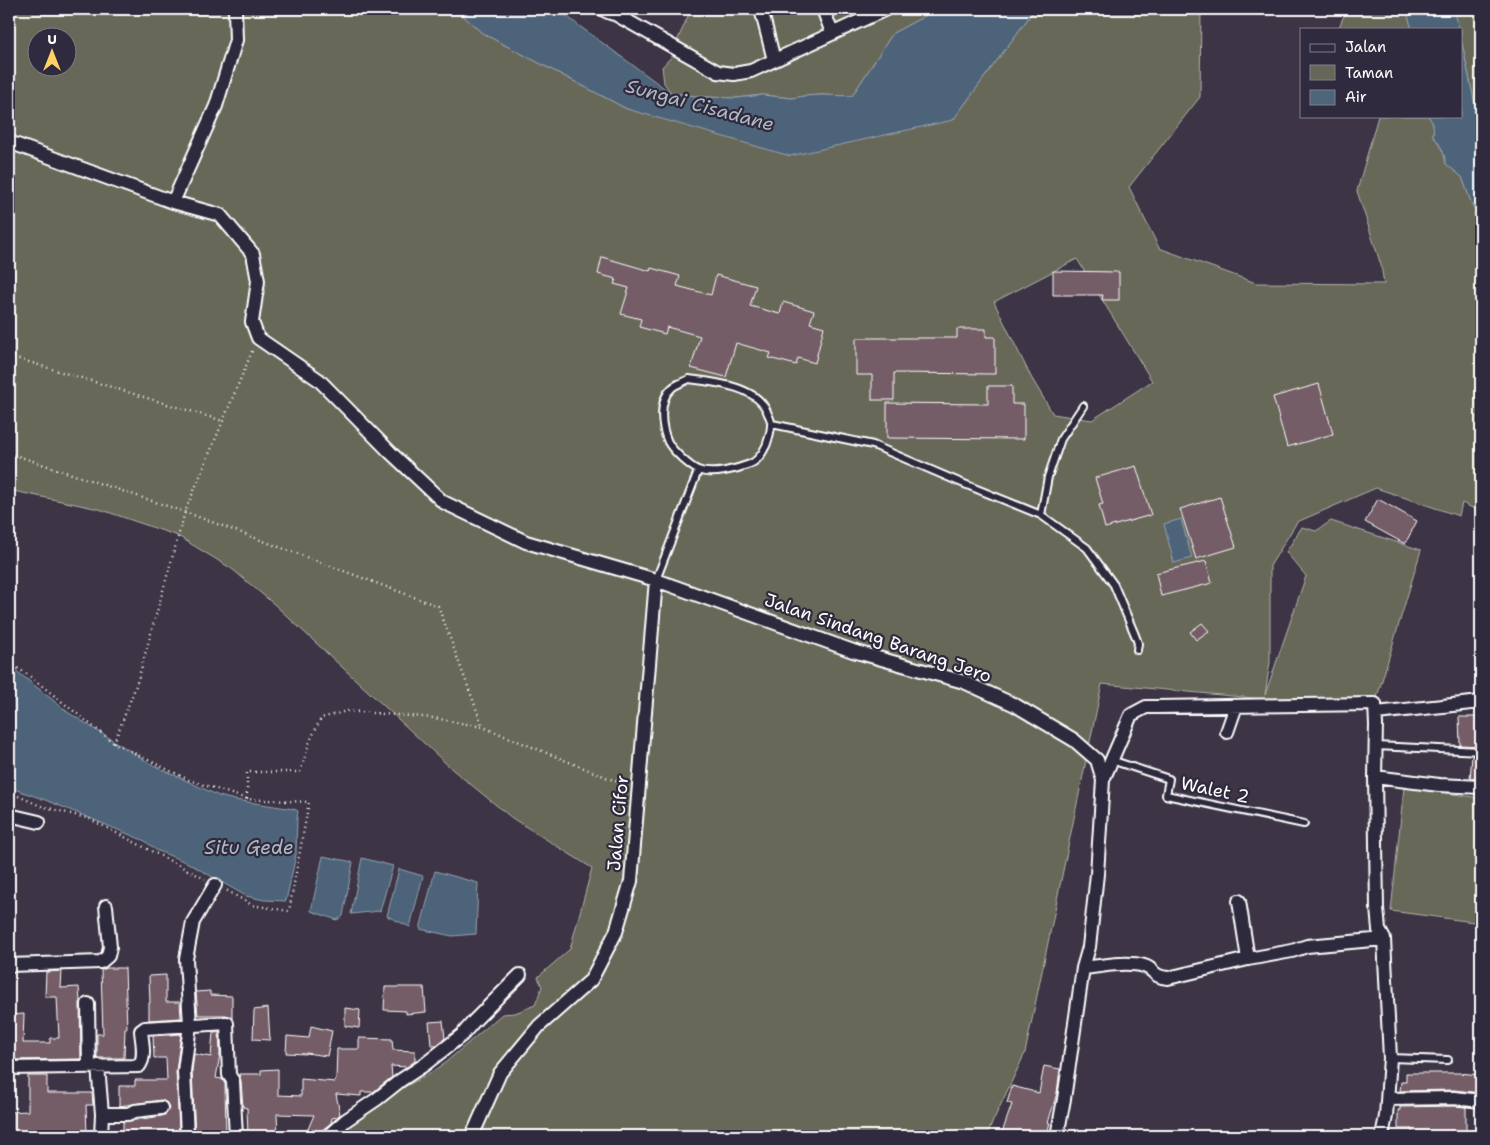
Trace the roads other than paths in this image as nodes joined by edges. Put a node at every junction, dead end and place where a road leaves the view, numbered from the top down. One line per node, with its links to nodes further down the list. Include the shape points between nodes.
1 (235, 9): 10 (street, via 236,40 216,106)
2 (602, 9): 6 (street)
3 (761, 9): 8 (street)
4 (823, 9): 7 (street)
5 (886, 9): 7 (street)
6 (620, 11): 8 (street, via 718,72 747,72)
7 (832, 33): 8 (street)
8 (774, 60)
9 (9, 142): 10 (street)
10 (173, 202): 15 (street, Jalan Sindang Barang Jero, via 220,215 253,254 258,281 252,322 258,338 319,380 442,502 526,542)
11 (1083, 406): 14 (lane, via 1062,439 1048,477)
12 (772, 424): 13 (lane, via 767,445 755,462 719,472); 13 (lane, via 766,407 751,394 718,382 689,379 672,387 665,398 663,410 668,443 682,459); 14 (lane, via 874,445)
13 (698, 470): 15 (lane, Jalan Cifor)
14 (1040, 515): 16 (lane, via 1087,548 1109,578 1135,634)
15 (656, 580): 24 (street, Jalan Sindang Barang Jero, via 852,651 964,682 1015,705 1074,740 1097,760); 52 (street, Jalan Cifor, via 630,881 616,932 591,980 539,1026 500,1073)
16 (1137, 650)
17 (1481, 702): 19 (street)
18 (1236, 706): 19 (street, via 1375,704); 20 (street); 23 (street, via 1138,710 1131,715)
19 (1376, 713): 21 (street)
20 (1227, 732)
21 (1376, 746): 22 (lane); 25 (street)
22 (1481, 751)
23 (1111, 760): 24 (street); 29 (lane, Walet 2, via 1170,779 1166,795)
24 (1102, 775): 36 (street, via 1098,874 1089,947)
25 (1375, 776): 26 (street, via 1439,786); 33 (street, via 1377,908 1379,930)
26 (1481, 787)
27 (9, 815): 28 (street)
28 (39, 822)
29 (1304, 824)
30 (216, 885): 39 (street, via 193,922 186,959)
31 (1239, 902): 34 (street)
32 (106, 906): 35 (street, via 110,947 108,956 100,962)
33 (1384, 939): 34 (street, via 1307,946); 40 (street)
34 (1248, 959): 36 (street, via 1168,978 1156,975 1144,966 1125,964)
35 (9, 965)
36 (1083, 968): 53 (street)
37 (520, 975): 51 (street, via 462,1035)
38 (88, 1004): 42 (street)
39 (190, 1025): 42 (street, via 141,1031 143,1057 139,1066); 49 (street, via 184,1071); 50 (street, via 227,1023)
40 (1390, 1058): 41 (lane); 44 (street)
41 (1448, 1060)
42 (94, 1066): 43 (street); 47 (street)
43 (9, 1068)
44 (1388, 1100): 45 (street, via 1454,1098); 54 (street)
45 (1481, 1101)
46 (161, 1108): 47 (street, via 128,1114)
47 (102, 1114): 48 (street)
48 (101, 1136)
49 (187, 1136)
50 (236, 1136)
51 (328, 1136)
52 (472, 1136)
53 (1057, 1136)
54 (1382, 1136)

